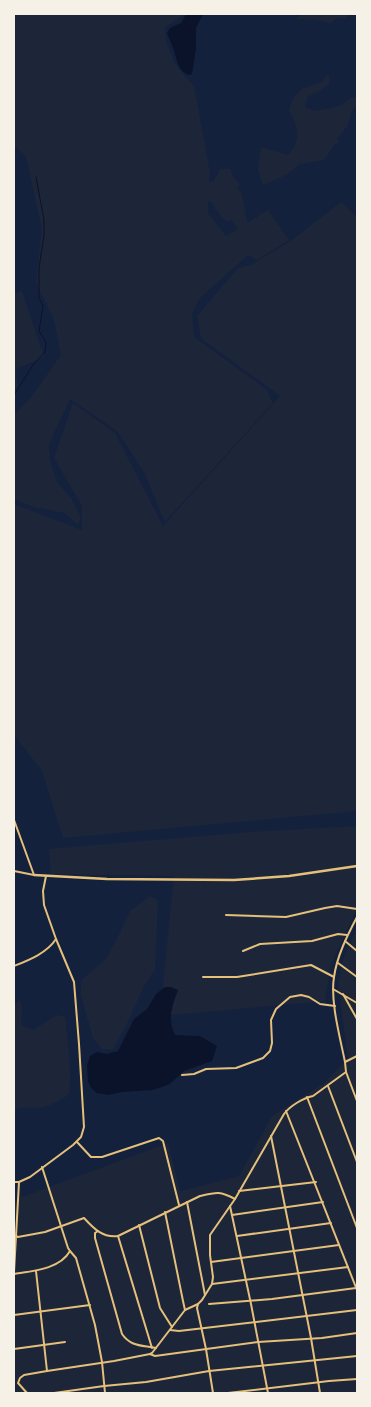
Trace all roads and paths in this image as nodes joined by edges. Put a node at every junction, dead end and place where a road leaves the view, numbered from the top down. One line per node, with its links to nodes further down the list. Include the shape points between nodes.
1 (14, 820): 4 (street)
2 (357, 866): 5 (street, via 262,879 107,879)
3 (14, 871): 4 (street)
4 (34, 875): 5 (street)
5 (46, 876): 10 (street, via 44,905)
6 (357, 909): 7 (street, via 337,906 286,916)
7 (226, 915)
8 (357, 919): 9 (street)
9 (347, 935): 11 (street); 12 (street, via 338,934 312,941 260,944)
10 (56, 939): 15 (street, via 43,952); 33 (street, via 74,982 84,1128)
11 (345, 941): 13 (street); 14 (street)
12 (243, 951)
13 (357, 951)
14 (338, 963): 17 (street); 18 (street)
15 (14, 966)
16 (203, 977): 17 (street, via 237,977 311,966)
17 (334, 977): 19 (street)
18 (357, 977)
19 (333, 989): 20 (street); 22 (street)
20 (343, 994): 21 (street); 23 (street)
21 (357, 1003)
22 (335, 1006): 25 (street); 27 (street, via 320,1004 301,995 290,997 276,1009 271,1020 272,1043 270,1051 263,1058 236,1068 206,1069)
23 (357, 1019)
24 (357, 1056): 25 (street)
25 (345, 1062): 26 (street)
26 (346, 1072): 28 (street); 30 (street)
27 (182, 1075)
28 (328, 1086): 29 (street); 34 (street)
29 (307, 1097): 31 (street); 52 (street)
30 (357, 1101)
31 (286, 1111): 32 (street); 38 (street)
32 (271, 1135): 39 (street); 40 (street)
33 (77, 1142): 35 (street); 44 (street, via 90,1158 93,1158 159,1138 163,1141)
34 (357, 1162)
35 (42, 1167): 37 (street); 51 (street)
36 (14, 1182): 37 (street)
37 (18, 1182): 55 (street)
38 (316, 1182): 39 (street); 43 (street)
39 (282, 1186): 40 (street); 46 (street)
40 (240, 1191): 41 (street)
41 (235, 1200): 42 (street, via 224,1193 214,1193); 45 (street)
42 (187, 1202): 44 (street); 70 (street)
43 (323, 1202): 46 (street); 49 (street)
44 (179, 1205): 47 (street)
45 (230, 1206): 48 (street); 62 (street, via 210,1236)
46 (286, 1208): 48 (street); 53 (street)
47 (165, 1212): 50 (street); 76 (street)
48 (232, 1215): 57 (street)
49 (331, 1223): 53 (street); 58 (street)
50 (139, 1225): 56 (street); 82 (street, via 160,1308)
51 (61, 1226): 54 (street, via 84,1218); 55 (street, via 45,1232); 59 (street)
52 (357, 1228)
53 (290, 1230): 57 (street); 60 (street)
54 (98, 1231): 56 (street, via 109,1237); 90 (street, via 94,1238 122,1334 126,1340 134,1344)
55 (16, 1236): 65 (street)
56 (118, 1236): 90 (street)
57 (237, 1236): 61 (street)
58 (339, 1245): 60 (street); 63 (street)
59 (70, 1251): 64 (street, via 62,1261); 75 (street, via 76,1258)
60 (294, 1251): 61 (street); 66 (street)
61 (241, 1258): 62 (street); 67 (street)
62 (211, 1262): 68 (street)
63 (348, 1267): 66 (street); 69 (street)
64 (36, 1271): 65 (street); 78 (street)
65 (14, 1273)
66 (298, 1273): 67 (street); 71 (street)
67 (246, 1280): 68 (street); 72 (street)
68 (212, 1284): 70 (street)
69 (357, 1289): 71 (street)
70 (205, 1295): 73 (street)
71 (303, 1295): 72 (street); 80 (street)
72 (250, 1300): 74 (street); 81 (street)
73 (198, 1304): 76 (street); 83 (street)
74 (209, 1304)
75 (90, 1305): 78 (street); 97 (street)
76 (185, 1310): 82 (street)
77 (357, 1310): 80 (street)
78 (41, 1311): 79 (street); 89 (street)
79 (14, 1315)
80 (307, 1316): 81 (street); 86 (street)
81 (254, 1322): 83 (street); 88 (street)
82 (172, 1327): 84 (street)
83 (202, 1328): 84 (street); 93 (street)
84 (170, 1330): 91 (street)
85 (357, 1333): 86 (street)
86 (311, 1338): 88 (street); 96 (street)
87 (65, 1342): 89 (street)
88 (258, 1342): 93 (street); 98 (street)
89 (44, 1344): 92 (street); 99 (street)
90 (152, 1348): 91 (street)
91 (156, 1348): 94 (street)
92 (14, 1349)
93 (206, 1349): 94 (street, via 155,1356); 100 (street)
94 (150, 1354): 97 (street)
95 (357, 1356): 96 (street)
96 (314, 1360): 98 (street); 102 (street)
97 (102, 1362): 99 (street); 103 (street)
98 (262, 1365): 100 (street); 104 (street)
99 (47, 1371): 105 (street, via 20,1378 18,1383)
100 (209, 1371): 103 (street); 108 (street)
101 (357, 1379): 102 (street)
102 (318, 1382): 104 (street); 111 (street)
103 (104, 1386): 106 (street); 107 (street)
104 (267, 1388): 109 (street); 110 (street)
105 (27, 1393)
106 (54, 1393)
107 (105, 1393)
108 (213, 1393)
109 (228, 1393)
110 (268, 1393)
111 (320, 1393)

